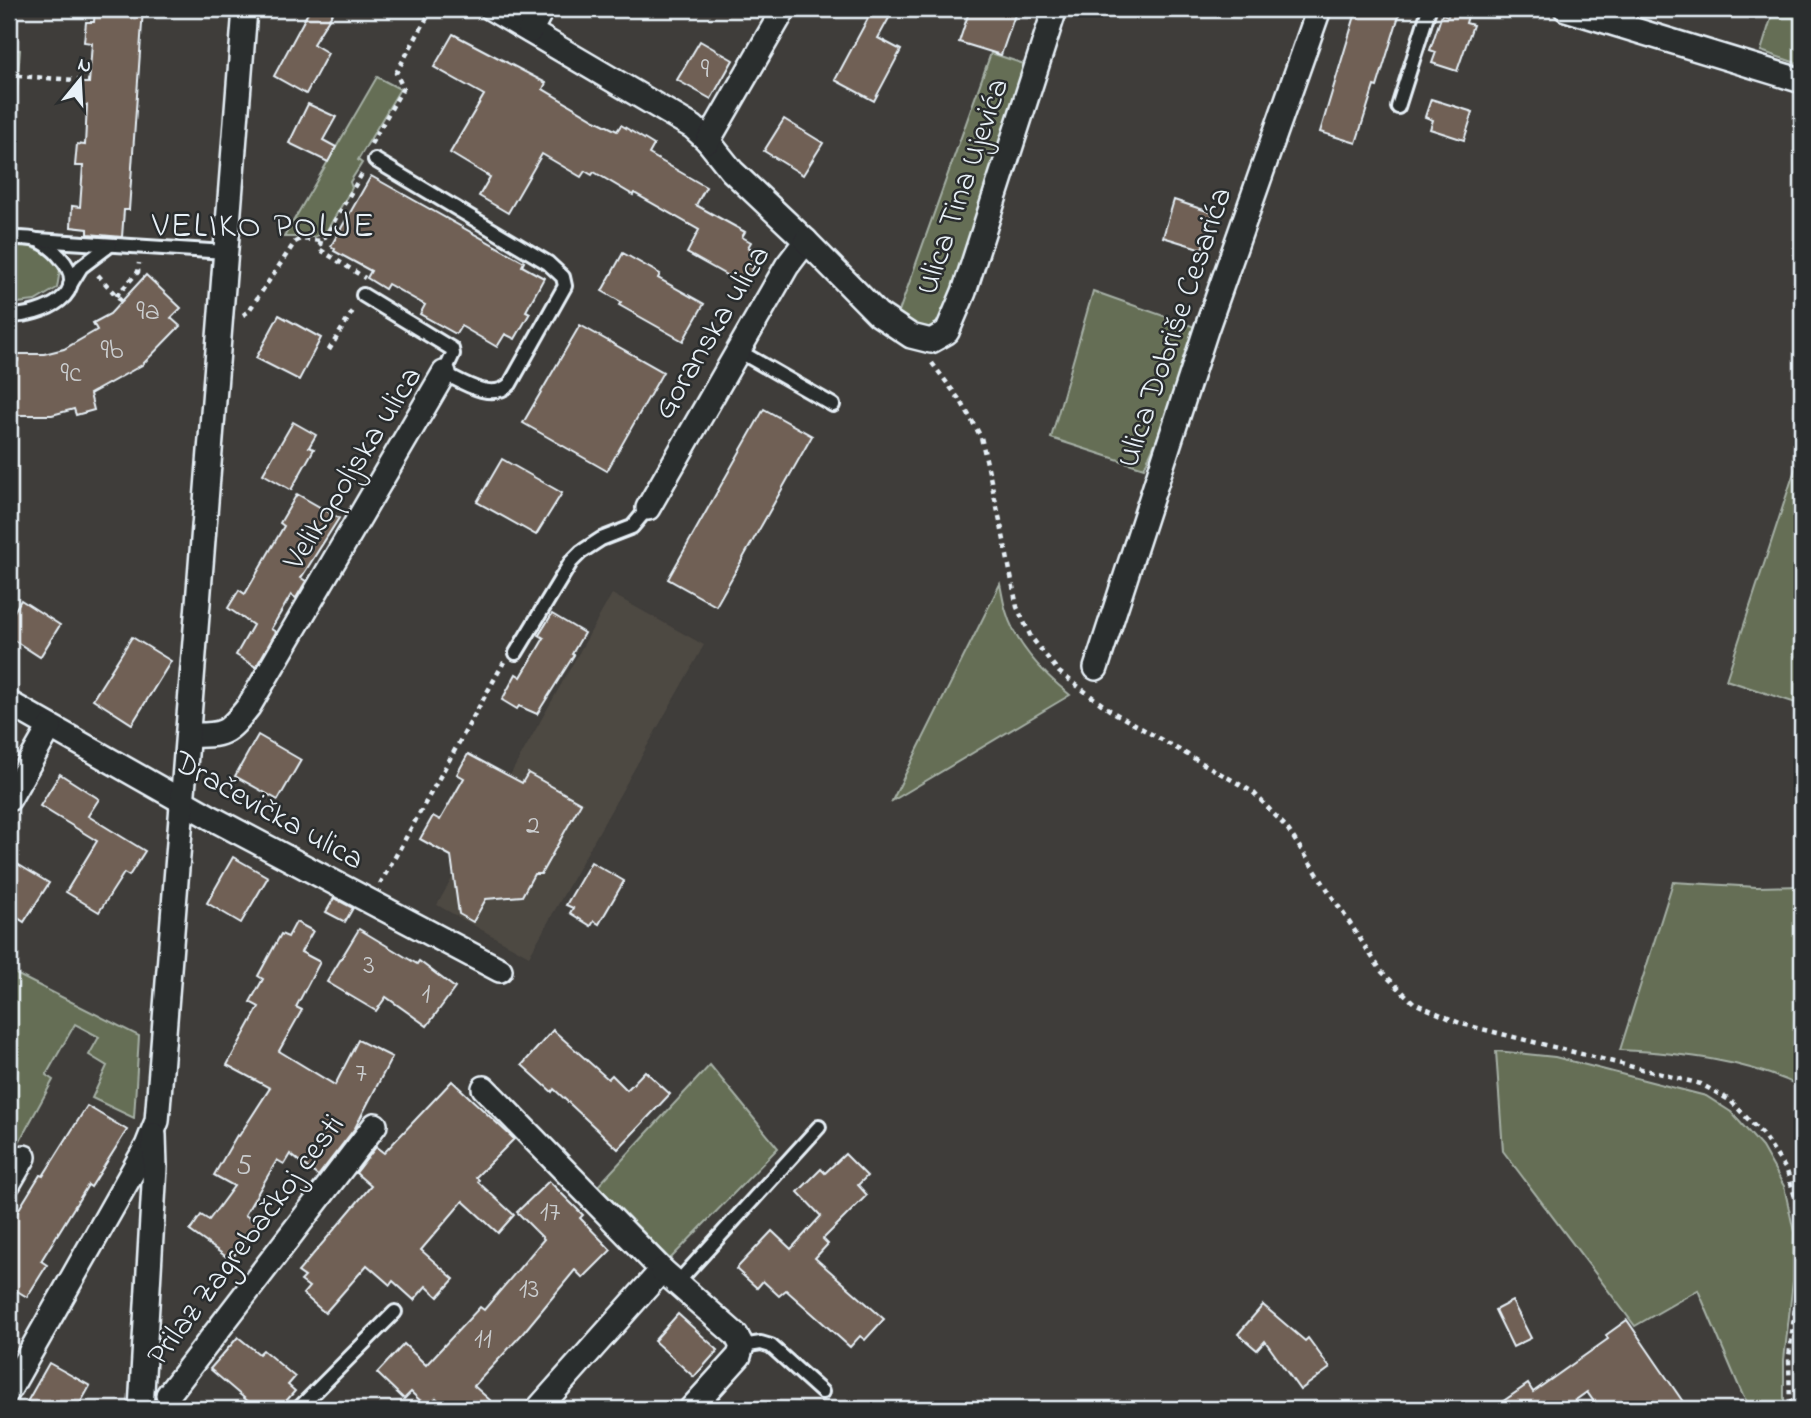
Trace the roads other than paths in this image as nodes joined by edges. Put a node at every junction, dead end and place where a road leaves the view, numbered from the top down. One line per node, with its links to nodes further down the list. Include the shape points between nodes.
1 (245, 9): 18 (street)
2 (492, 9): 9 (street, Goranska ulica)
3 (542, 9): 9 (street)
4 (784, 9): 12 (street)
5 (1055, 9): 16 (street, Ulica Tina Ujevića, via 964,292 947,331 931,341 911,336 878,314)
6 (1319, 9): 27 (street, Ulica Dobriše Cesarića, via 1206,330)
7 (1429, 9): 11 (lane)
8 (1566, 9): 10 (street)
9 (530, 31): 12 (street, Goranska ulica, via 693,127)
10 (1802, 81)
11 (1398, 107)
12 (708, 141): 16 (street, Goranska ulica, via 732,171)
13 (369, 160): 23 (lane, Velikopoljska ulica, via 548,263 564,277 563,293 506,388 482,390)
14 (9, 238): 15 (lane)
15 (37, 240): 17 (lane); 19 (lane, via 62,258)
16 (806, 241): 22 (street, Goranska ulica)
17 (110, 245): 18 (lane); 19 (lane, via 88,261)
18 (226, 252): 30 (street)
19 (70, 285): 21 (lane, via 52,307)
20 (363, 295): 23 (lane, via 453,349)
21 (9, 316)
22 (737, 350): 24 (lane); 25 (street, Goranska ulica)
23 (443, 373): 30 (street, Velikopoljska ulica, via 249,706 233,727 216,736)
24 (833, 405)
25 (648, 508): 26 (lane, via 632,527 580,552)
26 (516, 653)
27 (1096, 668)
28 (9, 703): 29 (street, Dračevička ulica)
29 (50, 727): 31 (street); 32 (street, Dračevička ulica)
30 (188, 735): 32 (street)
31 (9, 799)
32 (183, 802): 33 (street, Dračevička ulica); 37 (street)
33 (500, 970)
34 (484, 1088): 40 (street)
35 (375, 1125): 46 (street, Prilaz Zagrebačkoj cesti)
36 (819, 1127): 40 (lane)
37 (154, 1132): 43 (street, Prilaz Zagrebačkoj cesti); 44 (street)
38 (24, 1157): 39 (street)
39 (9, 1183)
40 (669, 1276): 42 (street, via 736,1335); 49 (street)
41 (395, 1312): 48 (lane)
42 (742, 1346): 45 (lane, via 771,1346); 50 (street, via 739,1356)
43 (141, 1384): 46 (street, via 160,1389); 47 (street, Prilaz Zagrebačkoj cesti)
44 (9, 1390)
45 (822, 1392)
46 (176, 1402)
47 (141, 1409)
48 (298, 1409)
49 (538, 1409)
50 (691, 1409)

